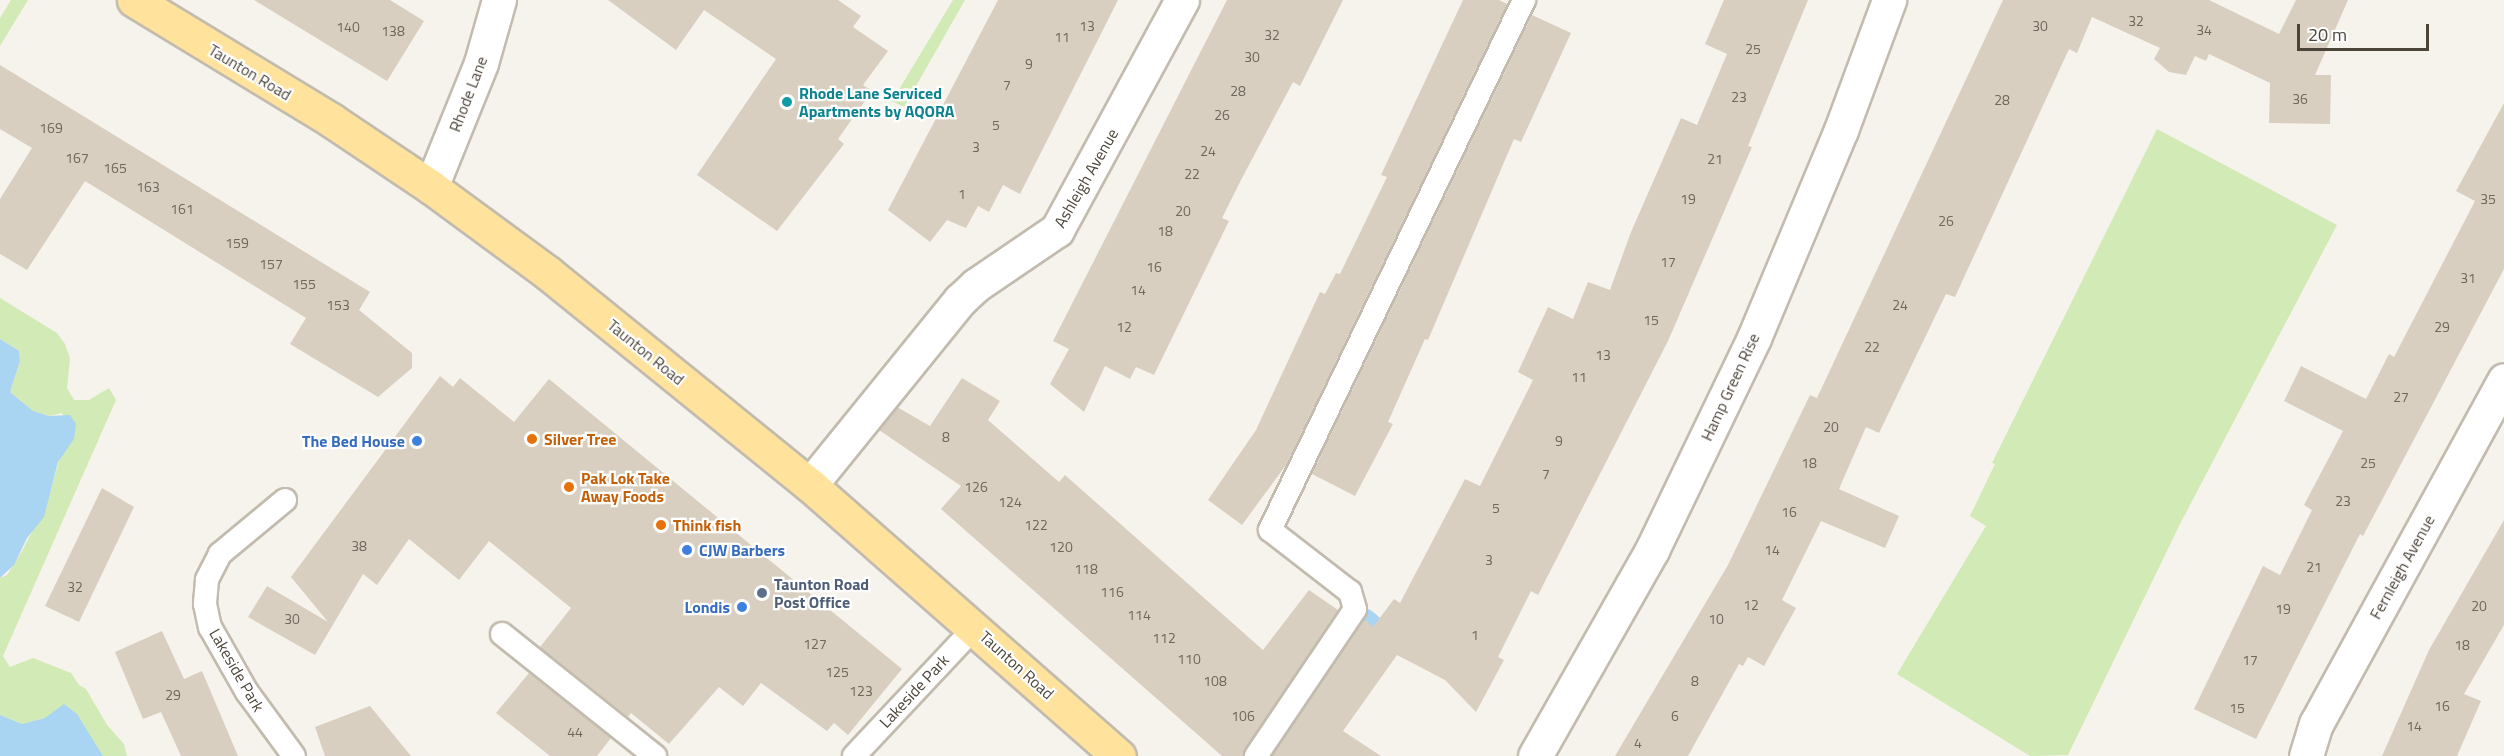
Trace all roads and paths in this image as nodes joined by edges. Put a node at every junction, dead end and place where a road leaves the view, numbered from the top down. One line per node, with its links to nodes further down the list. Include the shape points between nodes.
1 (134, 0): 6 (main road, Taunton Road)
2 (500, 0): 6 (street, Rhode Lane, via 481,63)
3 (1182, 0): 8 (street, Ashleigh Avenue, via 1058,230 960,300)
4 (1524, 0): 16 (lane, via 1270,530 1350,592 1355,609)
5 (1889, 0): 17 (street, Hamp Green Rise, via 1841,130 1754,338 1652,550)
6 (431, 187): 8 (main road, Taunton Road, via 548,273)
7 (2504, 380): 18 (street, Fernleigh Avenue, via 2316,724)
8 (810, 485): 10 (main road, Taunton Road)
9 (285, 500): 12 (lane, Lakeside Park, via 220,554 207,580 205,604 210,627 242,683)
10 (975, 627): 14 (lane, Lakeside Park); 15 (main road, Taunton Road)
11 (502, 634): 13 (lane)
12 (294, 756)
13 (655, 756)
14 (854, 756)
15 (1119, 756)
16 (1257, 756)
17 (1535, 756)
18 (2306, 756)

